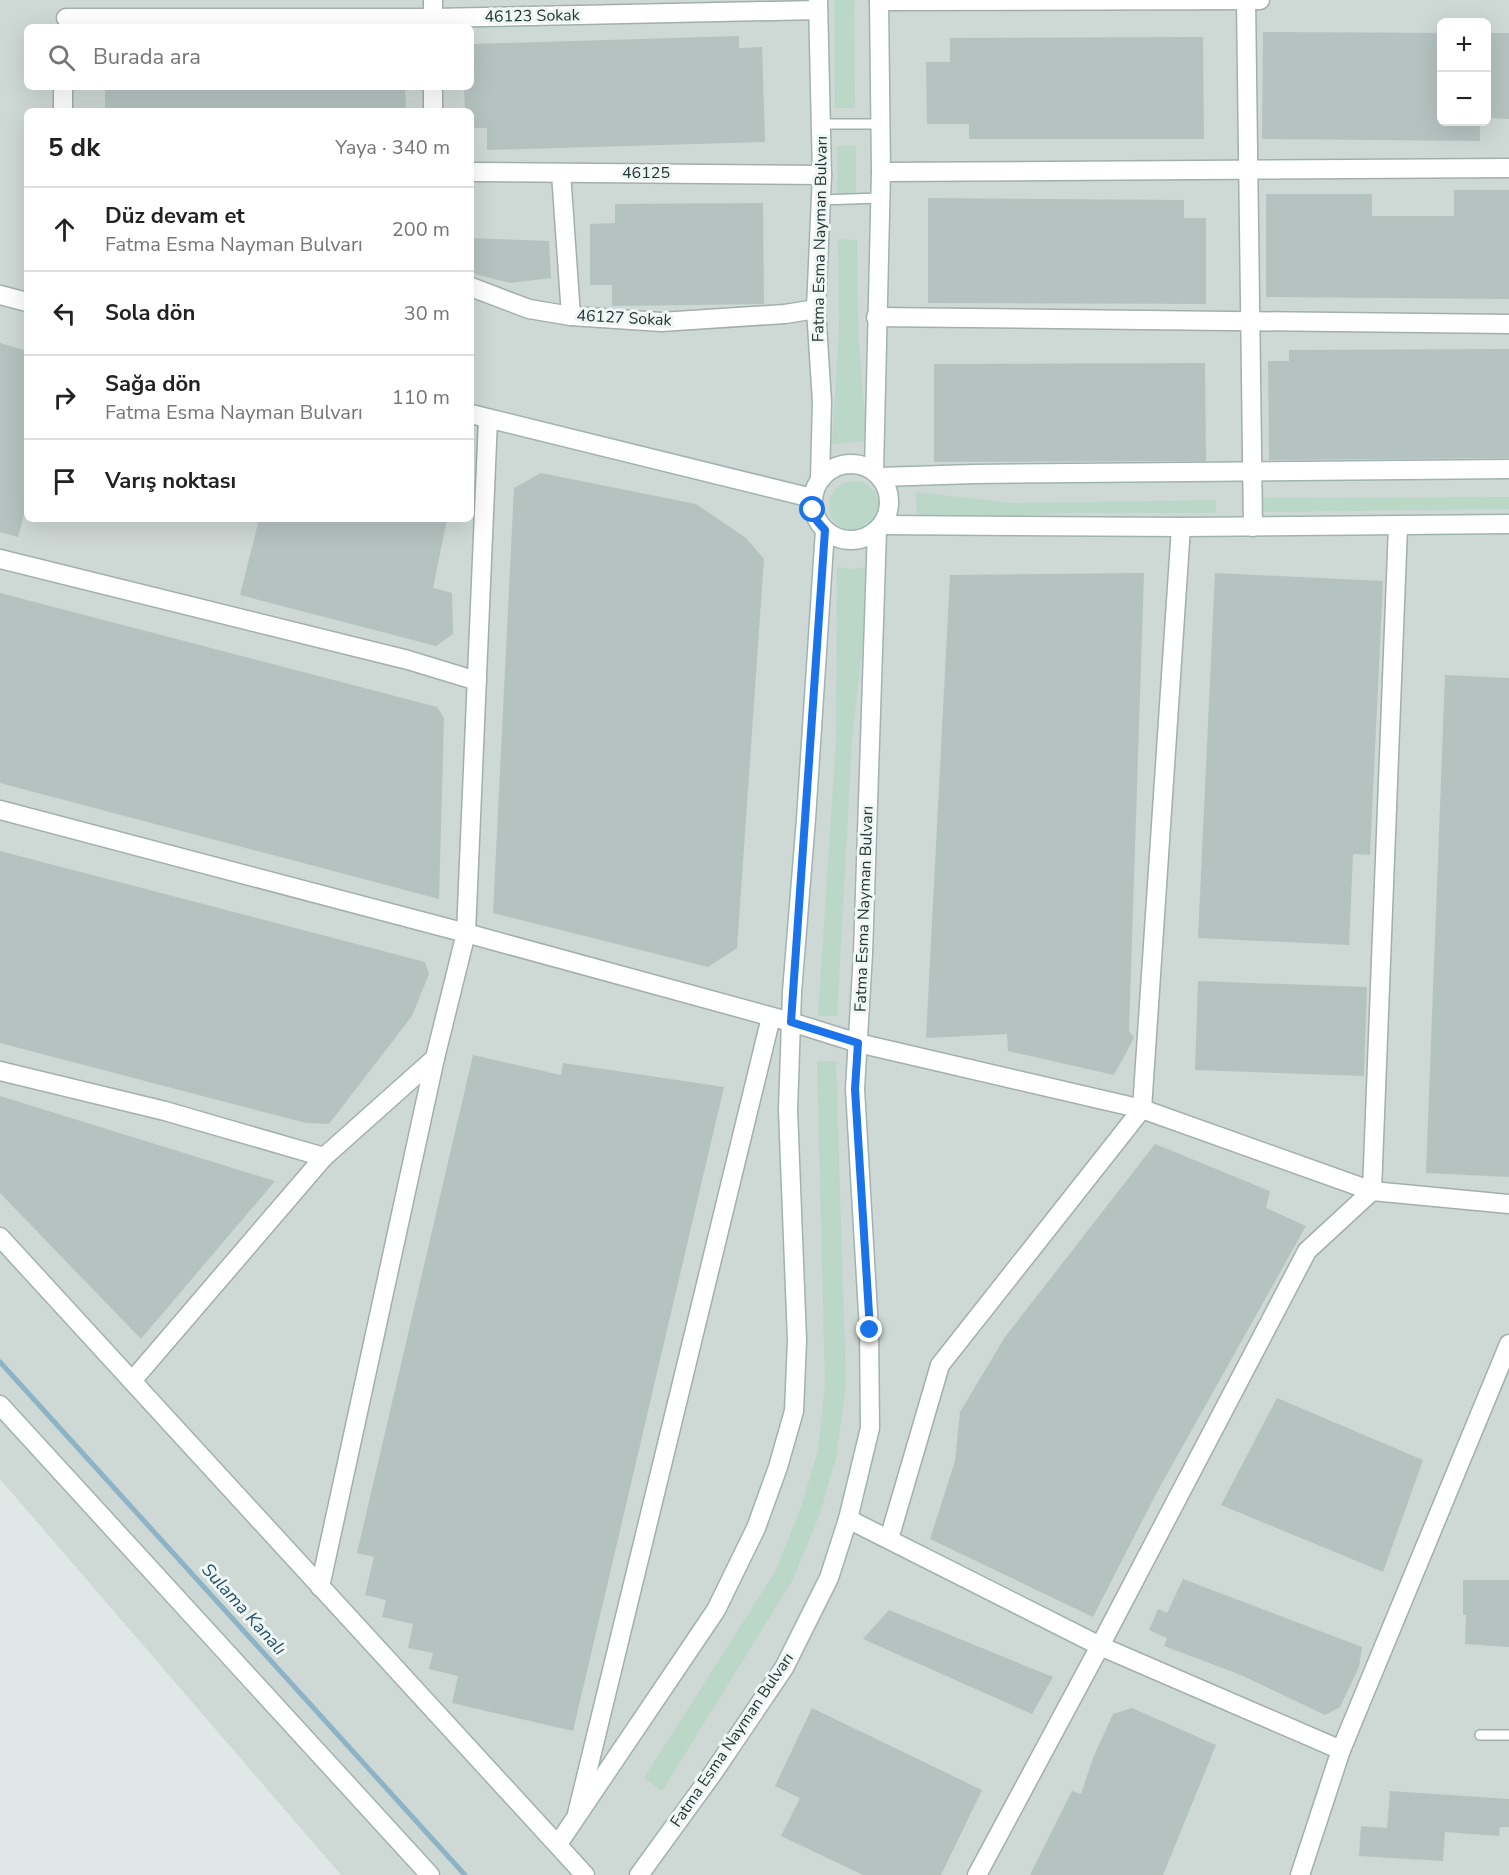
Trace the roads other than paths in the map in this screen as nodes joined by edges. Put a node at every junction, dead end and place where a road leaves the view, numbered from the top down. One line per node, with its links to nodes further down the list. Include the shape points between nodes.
1 (66, 0): 7 (street)
2 (1246, 0): 3 (street); 4 (street); 15 (street)
3 (1260, 0)
4 (879, 1): 13 (street)
5 (818, 5): 6 (street, 46123 Sokak); 12 (street, Fatma Esma Nayman Bulvarı)
6 (433, 15): 7 (street, 46123 Sokak)
7 (65, 23)
8 (63, 90): 10 (street)
9 (433, 90): 11 (street)
10 (63, 108)
11 (433, 108)
12 (821, 124): 13 (lane); 19 (street, Fatma Esma Nayman Bulvarı)
13 (880, 124): 18 (street)
14 (1509, 168): 15 (street)
15 (1248, 170): 18 (street); 28 (street)
16 (474, 172): 17 (street, 46125)
17 (561, 172): 19 (street, 46125); 26 (street)
18 (881, 172): 20 (street)
19 (822, 175): 21 (street, Fatma Esma Nayman Bulvarı)
20 (880, 198): 21 (lane); 27 (street)
21 (821, 200): 25 (street, Fatma Esma Nayman Bulvarı)
22 (474, 288): 26 (street, 46127 Sokak, via 529,309)
23 (0, 295): 24 (street)
24 (24, 301)
25 (816, 309): 26 (street, 46127 Sokak, via 661,322); 34 (street, Fatma Esma Nayman Bulvarı, via 822,402)
26 (571, 316)
27 (876, 318): 28 (street); 33 (street)
28 (1250, 321): 29 (street); 32 (street)
29 (1509, 324)
30 (480, 417): 35 (street); 43 (street)
31 (1509, 469): 32 (street)
32 (1252, 471): 33 (street); 40 (street)
33 (877, 474): 34 (street, via 852,463 829,470); 38 (street, via 887,488 889,501)
34 (820, 479): 35 (street)
35 (812, 498): 41 (street, via 817,521)
36 (1509, 524): 37 (street)
37 (1398, 526): 40 (street); 53 (street)
38 (879, 527): 39 (street); 41 (street, via 857,540 845,540); 48 (street, Fatma Esma Nayman Bulvarı)
39 (1181, 527): 40 (street); 51 (street)
40 (1253, 527)
41 (825, 530): 47 (street)
42 (0, 559): 43 (street, via 408,660)
43 (477, 681): 45 (street)
44 (0, 810): 45 (street)
45 (466, 933): 46 (street); 49 (street)
46 (771, 1017): 47 (street); 66 (street)
47 (791, 1022): 48 (street); 66 (street, via 788,1110 797,1341 794,1412 756,1528 716,1610)
48 (858, 1043): 51 (street); 59 (street, Fatma Esma Nayman Bulvarı, via 855,1089 870,1330 870,1428)
49 (435, 1058): 52 (street); 61 (street)
50 (0, 1071): 52 (street, via 165,1111)
51 (1142, 1109): 53 (street); 60 (street, via 940,1365)
52 (324, 1157): 57 (street)
53 (1372, 1191): 54 (street); 62 (street, via 1307,1251)
54 (1509, 1204)
55 (0, 1237): 57 (street)
56 (1509, 1344): 65 (street)
57 (132, 1381): 61 (street)
58 (0, 1405): 68 (street)
59 (848, 1519): 60 (street); 70 (street, Fatma Esma Nayman Bulvarı, via 829,1578 784,1668)
60 (889, 1539): 62 (street)
61 (320, 1587): 67 (street)
62 (1100, 1646): 65 (street); 71 (street)
63 (1480, 1735): 64 (lane)
64 (1509, 1735)
65 (1341, 1750): 72 (street)
66 (577, 1815): 67 (street)
67 (558, 1844): 69 (street)
68 (430, 1875)
69 (585, 1875)
70 (639, 1875)
71 (976, 1875)
72 (1300, 1875)

